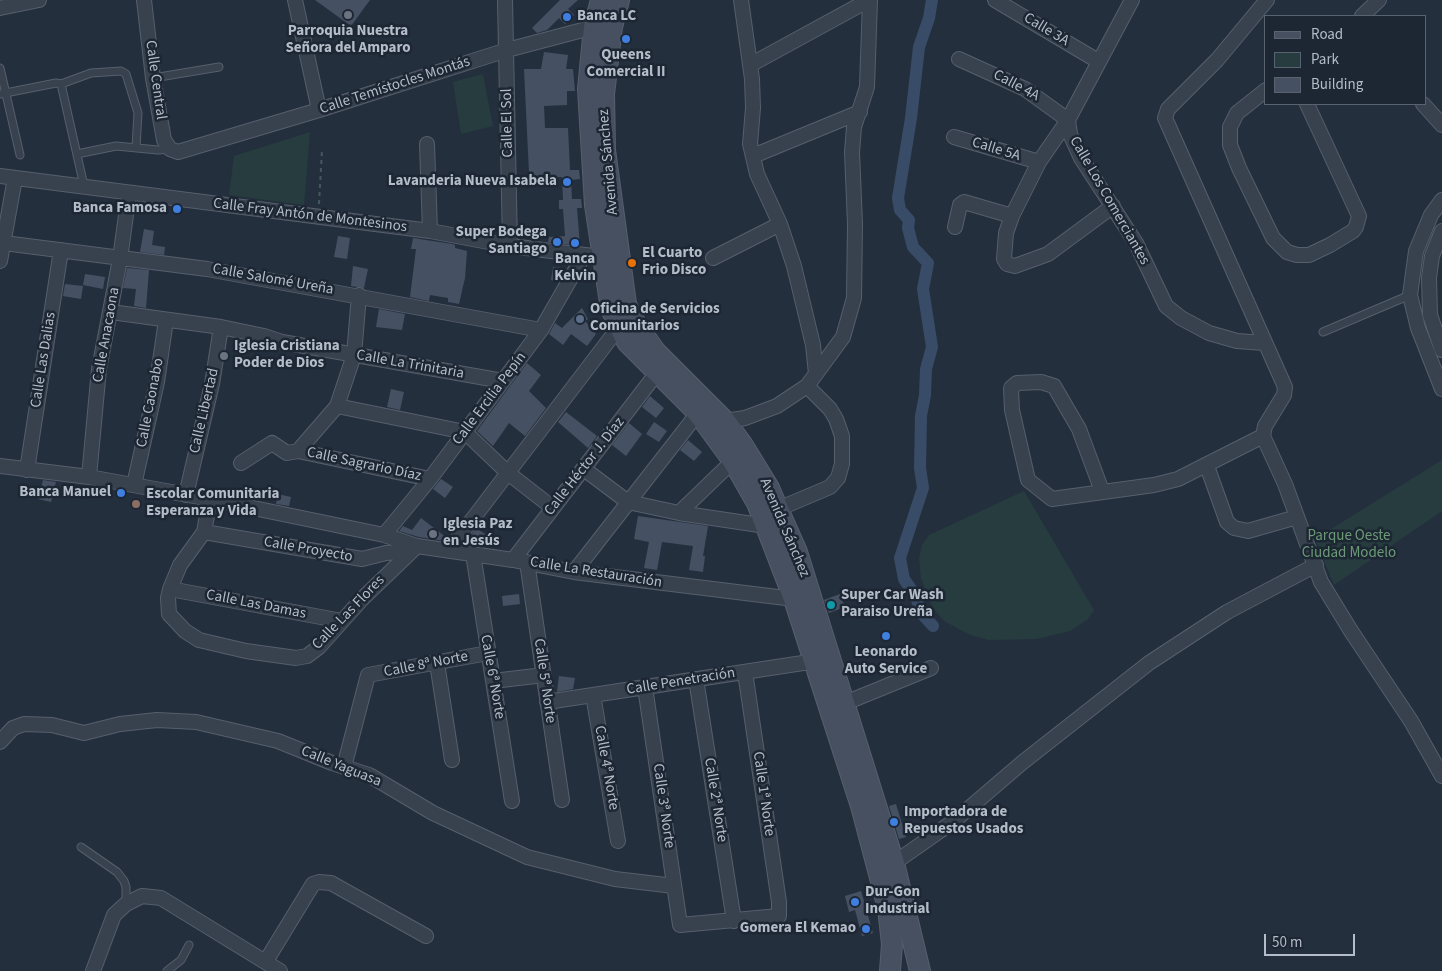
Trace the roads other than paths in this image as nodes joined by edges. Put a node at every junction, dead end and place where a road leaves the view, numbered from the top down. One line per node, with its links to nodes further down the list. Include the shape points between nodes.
1 (39, 0): 13 (street)
2 (144, 0): 22 (street, Calle Central)
3 (295, 0): 28 (street)
4 (505, 0): 16 (street, Calle El Sol)
5 (601, 0): 15 (street, Avenida Sánchez)
6 (619, 0): 15 (street, Avenida Sánchez)
7 (741, 0): 19 (street)
8 (870, 0): 19 (street); 29 (street, via 867,87)
9 (995, 0): 18 (street, Calle 3A)
10 (1132, 0): 18 (street, Calle Los Comerciantes)
11 (1267, 0): 66 (street, via 1217,60 1168,109 1165,118)
12 (1380, 0): 14 (street)
13 (0, 8)
14 (1363, 15)
15 (603, 27): 16 (street, Calle Temístocles Montás); 54 (street, Avenida Sánchez, via 588,89)
16 (507, 50): 28 (street, Calle Temístocles Montás); 52 (street, Calle El Sol)
17 (960, 59): 30 (street, Calle 4A, via 1025,89)
18 (1098, 61): 30 (street, Calle Los Comerciantes)
19 (750, 65): 38 (street, via 753,108 750,144)
20 (219, 67): 22 (lane)
21 (0, 68): 25 (lane)
22 (153, 78): 35 (street, Calle Central, via 164,140)
23 (61, 84): 25 (lane); 34 (lane, via 91,73 121,71 126,74 138,112); 36 (lane)
24 (1264, 92): 26 (street, via 1237,113 1230,127 1230,145 1274,238 1287,252 1297,255 1309,255 1353,231 1359,216)
25 (3, 94): 37 (lane)
26 (1307, 105)
27 (1424, 105): 31 (street)
28 (319, 110): 35 (street, Calle Temístocles Montás)
29 (860, 112): 38 (street); 70 (street, via 854,127 852,152 856,224 854,298 843,337)
30 (1068, 120): 39 (street); 45 (street, Calle Los Comerciantes, via 1071,138 1081,158)
31 (1442, 124)
32 (954, 137): 39 (street, Calle 5A)
33 (427, 144): 49 (street)
34 (136, 147): 35 (lane); 36 (lane, via 116,146)
35 (174, 151)
36 (76, 154): 42 (lane)
37 (20, 155)
38 (753, 156): 47 (street, via 757,174)
39 (1039, 162): 46 (street)
40 (0, 176): 41 (street, Calle Fray Antón de Montesinos)
41 (15, 178): 42 (street, Calle Fray Antón de Montesinos); 51 (street)
42 (84, 186): 43 (street, Calle Fray Antón de Montesinos)
43 (129, 193): 49 (street, Calle Fray Antón de Montesinos); 55 (street, Calle Anacaona)
44 (1442, 200): 59 (street, via 1431,214 1416,251)
45 (1113, 206): 46 (street, via 1048,254 1015,266 1007,264 1004,259 1006,233); 66 (street, Calle Los Comerciantes, via 1170,310 1219,337)
46 (1012, 216): 48 (street, via 964,202 960,205)
47 (780, 224): 56 (street); 70 (street, via 805,306)
48 (955, 227)
49 (430, 230): 52 (street, Calle Fray Antón de Montesinos)
50 (1442, 231): 67 (street, via 1428,278 1430,315)
51 (4, 243): 53 (street, Calle Salomé Ureña); 57 (street)
52 (510, 246): 54 (street, Calle Fray Antón de Montesinos)
53 (61, 250): 55 (street, Calle Salomé Ureña); 85 (street, Calle Las Dalias)
54 (602, 257): 63 (street, Avenida Sánchez, via 611,309); 64 (street, Calle Ercilia Pepín); 76 (street, Avenida Sánchez, via 655,351)
55 (120, 258): 58 (street, Calle Salomé Ureña); 60 (street, Calle Anacaona)
56 (713, 258)
57 (0, 261)
58 (359, 295): 64 (street, Calle Salomé Ureña); 68 (street)
59 (1410, 295): 65 (lane); 73 (street, via 1418,328)
60 (111, 312): 61 (street, Calle La Trinitaria); 87 (street, Calle Anacaona, via 99,368)
61 (166, 320): 62 (street, Calle La Trinitaria); 89 (street, Calle Caonabo, via 157,382)
62 (221, 327): 68 (street, Calle La Trinitaria); 91 (street, Calle Libertad, via 212,384)
63 (619, 327): 69 (street, Avenida Sánchez, via 627,342); 86 (street)
64 (541, 330): 71 (street, Calle Ercilia Pepín)
65 (1323, 332)
66 (1265, 343): 78 (street, via 1284,387 1284,395 1265,426)
67 (1442, 350)
68 (354, 355): 71 (street, Calle La Trinitaria); 74 (street)
69 (656, 374): 75 (street, Avenida Sánchez); 84 (street, Calle Héctor J. Díaz)
70 (816, 374): 72 (street)
71 (503, 381): 77 (street, Calle Ercilia Pepín)
72 (807, 386): 76 (street, via 778,406 745,418); 95 (street, via 830,408 836,419 842,436 842,464 838,478 830,487)
73 (1442, 389)
74 (337, 406): 77 (street); 79 (street)
75 (698, 413): 80 (street, Avenida Sánchez); 93 (street)
76 (725, 421): 95 (street, Avenida Sánchez, via 759,470)
77 (465, 432): 86 (street); 88 (street, Calle Ercilia Pepín)
78 (1263, 436): 83 (street); 97 (street, via 1286,484)
79 (298, 451): 81 (street, Calle Sagrario Díaz, via 288,453 272,443); 88 (street, Calle Sagrario Díaz)
80 (733, 461): 96 (street); 98 (street, Avenida Sánchez)
81 (241, 463)
82 (0, 466): 85 (street, Calle La Restauración)
83 (1207, 466): 90 (street, via 1154,486); 97 (street, via 1227,522 1234,528 1248,531)
84 (584, 469): 93 (street); 94 (street, Calle Héctor J. Díaz)
85 (27, 470): 87 (street, Calle La Restauración)
86 (508, 473): 94 (street); 102 (street)
87 (89, 478): 89 (street, Calle La Restauración)
88 (430, 478): 100 (street, Calle Ercilia Pepín)
89 (134, 485): 91 (street, Calle La Restauración)
90 (1102, 491): 90 (street, via 1052,499 1028,480 1012,410 1011,388 1017,383 1041,382 1054,386 1079,429)
91 (186, 495): 92 (street, Calle La Restauración)
92 (210, 499): 99 (street, Calle Las Flores); 100 (street, Calle La Restauración)
93 (628, 502): 96 (street); 107 (street)
94 (553, 508): 104 (street, Calle Héctor J. Díaz)
95 (778, 509): 109 (street, Avenida Sánchez, via 797,552)
96 (679, 513): 98 (street)
97 (1296, 517): 106 (street)
98 (766, 526): 109 (street, Avenida Sánchez)
99 (204, 532): 101 (street, Calle Proyecto, via 362,560); 108 (street, Calle Las Flores, via 180,565)
100 (384, 535): 101 (street, Calle La Restauración)
101 (414, 549): 102 (street, Calle La Restauración); 110 (street, Calle Las Flores)
102 (449, 550): 103 (street, Calle La Restauración)
103 (472, 554): 104 (street, Calle La Restauración); 111 (street, Calle 6ª Norte)
104 (513, 560): 105 (street, Calle La Restauración)
105 (527, 562): 107 (street, Calle La Restauración); 116 (street, Calle 5ª Norte)
106 (1316, 565): 126 (street, via 1350,631 1411,721); 131 (street, via 1227,612 1150,663 1023,762 954,821)
107 (574, 572): 109 (street, Calle La Restauración)
108 (170, 588): 110 (street, Calle Las Damas); 110 (street, Calle Las Flores, via 169,614 185,631 199,640 246,651 296,658 307,656)
109 (802, 596): 112 (street, Avenida Sánchez); 122 (street, Avenida Sánchez)
110 (342, 621)
111 (488, 653): 113 (street, Calle 8ª Norte); 118 (street, Calle 6ª Norte)
112 (816, 661): 115 (street, Calle Penetración); 141 (street, Avenida Sánchez, via 880,874 891,935)
113 (437, 663): 124 (street); 125 (street, Calle 8ª Norte, via 368,675)
114 (931, 668): 122 (street)
115 (745, 672): 117 (street, Calle Penetración); 134 (street, Calle 1ª Norte, via 779,916)
116 (544, 675): 118 (street); 121 (street, Calle 5ª Norte)
117 (696, 680): 119 (street, Calle Penetración); 134 (street, Calle 2ª Norte)
118 (493, 681): 128 (street, Calle 6ª Norte)
119 (645, 687): 120 (street, Calle Penetración); 132 (street, Calle 3ª Norte)
120 (593, 695): 121 (street, Calle Penetración); 129 (street, Calle 4ª Norte)
121 (547, 702): 127 (street, Calle 5ª Norte)
122 (844, 703): 131 (street, Avenida Sánchez)
123 (1, 736): 125 (street, Calle Yaguasa, via 24,724 52,725 84,733 156,720 196,722 278,741)
124 (452, 760)
125 (344, 767): 132 (street, Calle Yaguasa, via 369,775 433,813 527,857 615,879)
126 (1442, 776)
127 (562, 800)
128 (512, 801)
129 (618, 841)
130 (81, 847): 133 (lane, via 124,881)
131 (894, 863): 142 (street, Avenida Sánchez)
132 (674, 886): 134 (street, Calle 3ª Norte, via 680,925)
133 (126, 904): 137 (street, via 142,896 160,898); 138 (street, via 114,916)
134 (734, 920)
135 (426, 936): 137 (street, via 331,883 319,882 312,884)
136 (189, 945): 139 (lane, via 181,960)
137 (266, 961): 140 (street)
138 (93, 971)
139 (167, 971)
140 (280, 971)
141 (890, 971)
142 (920, 971)

